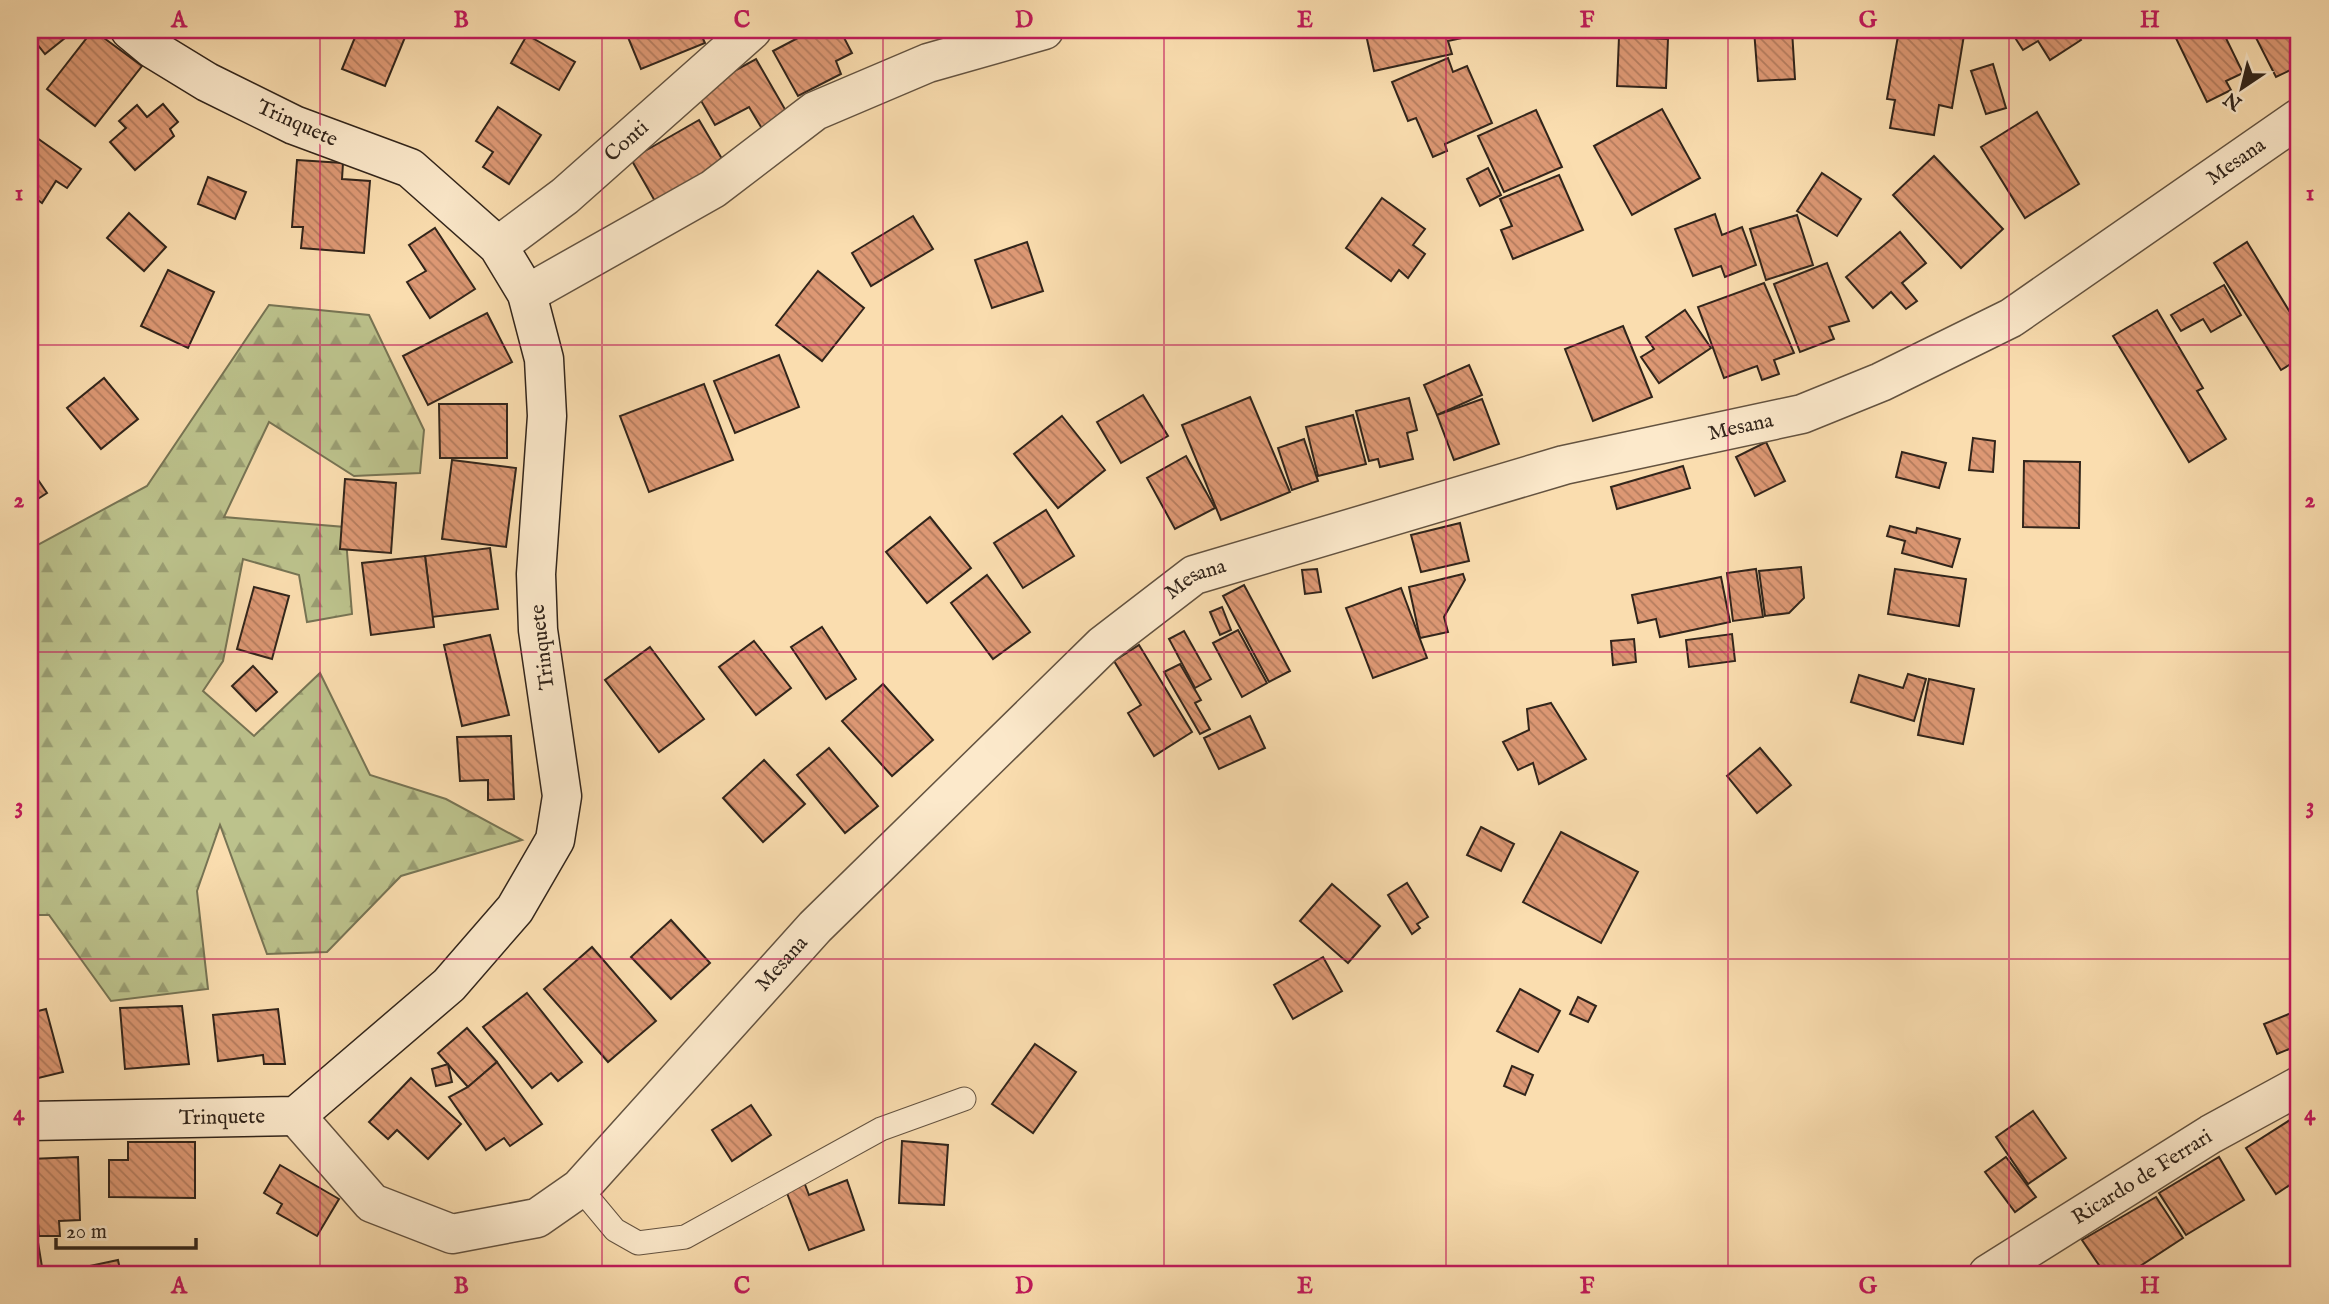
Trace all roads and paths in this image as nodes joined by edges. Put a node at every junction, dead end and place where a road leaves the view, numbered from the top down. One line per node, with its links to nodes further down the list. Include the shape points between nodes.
1 (130, 30): 5 (street, Trinquete, via 207,82 294,125 410,168)
2 (752, 30): 5 (street, Conti, via 565,196)
3 (1044, 30): 6 (street, via 928,63 815,111 713,189)
4 (2299, 118): 11 (street, Mesana, via 2011,318 1881,382 1801,414 1564,465 1195,575 1104,645 815,927)
5 (498, 246): 6 (street, Trinquete)
6 (527, 294): 9 (street, Trinquete, via 544,359 547,416 536,574 538,630 562,796 555,840 515,909 449,985)
7 (2299, 1086): 12 (street, Ricardo de Ferrari, via 2211,1134)
8 (964, 1099): 11 (lane, via 881,1129 685,1237 638,1243 615,1230)
9 (296, 1116): 10 (street, Trinquete); 11 (street, Mesana, via 372,1203 452,1234 537,1218)
10 (30, 1121)
11 (580, 1188)
12 (1988, 1274)

